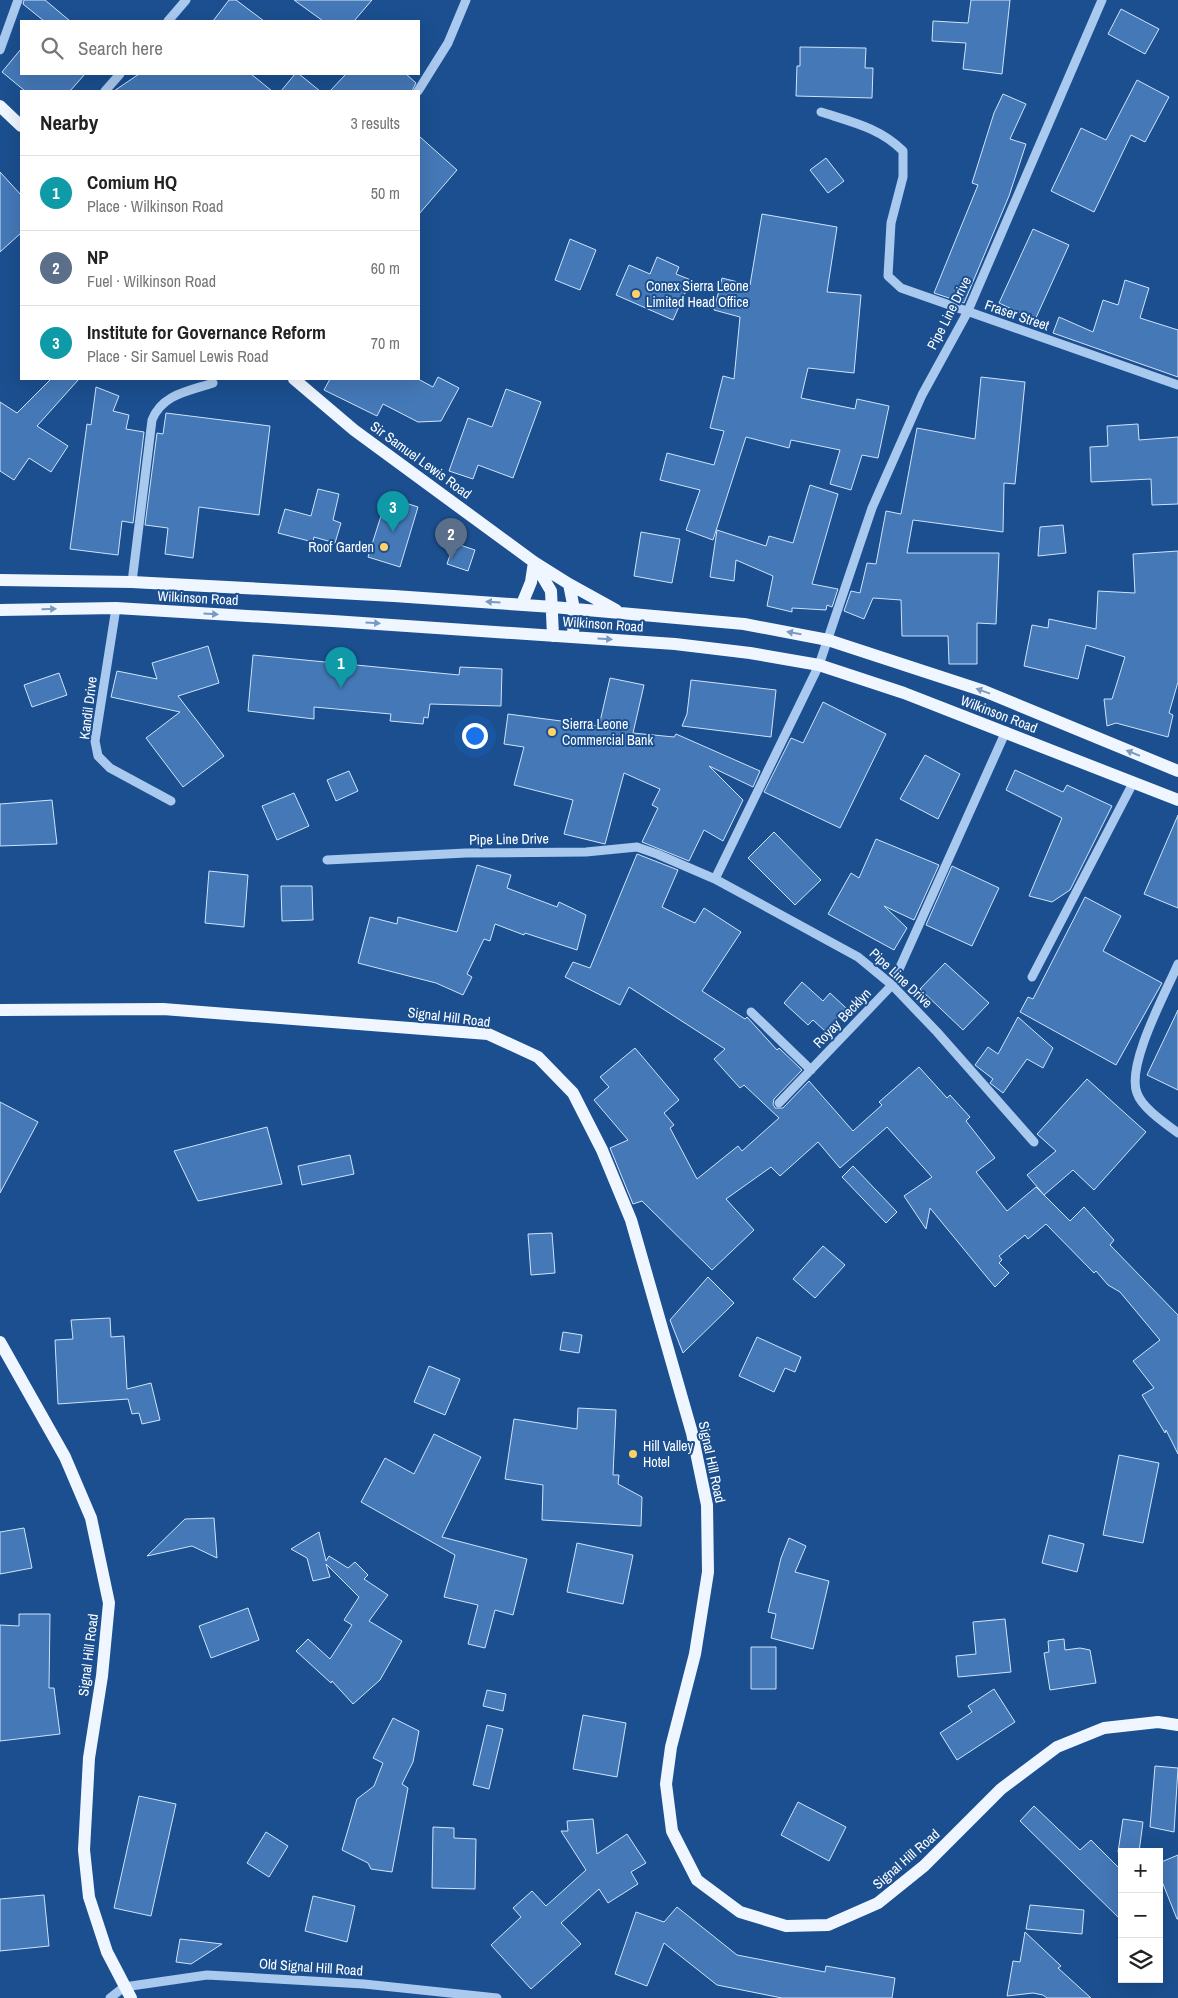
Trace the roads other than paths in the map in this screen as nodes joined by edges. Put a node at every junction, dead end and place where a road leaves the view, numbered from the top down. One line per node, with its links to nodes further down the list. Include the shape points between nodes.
1 (18, 0): 6 (street)
2 (186, 0): 5 (street)
3 (466, 0): 9 (street, via 448,43)
4 (1102, 0): 13 (street, Pipe Line Drive)
5 (169, 20)
6 (0, 50)
7 (119, 75): 8 (street)
8 (106, 90)
9 (419, 90)
10 (0, 106): 12 (main road)
11 (821, 112): 13 (street, Fraser Street, via 871,128 890,138 903,151 903,177 891,223 888,276 901,288)
12 (20, 125)
13 (967, 312): 16 (street, Fraser Street); 29 (street, Pipe Line Drive, via 922,396 872,508)
14 (295, 380): 17 (main road, Sir Samuel Lewis Road, via 354,430)
15 (213, 383): 19 (street, via 166,399 152,420)
16 (1178, 384)
17 (534, 562): 20 (main road, Sir Samuel Lewis Road); 21 (main road, via 531,582); 22 (main road, Sir Samuel Lewis Road, via 550,591)
18 (0, 580): 19 (main road, Wilkinson Road)
19 (132, 582): 21 (main road, Wilkinson Road, one-way to 19)
20 (569, 584): 24 (main road); 26 (main road, Sir Samuel Lewis Road)
21 (522, 604): 22 (main road, Wilkinson Road)
22 (553, 607): 24 (main road, Wilkinson Road); 27 (main road, Sir Samuel Lewis Road)
23 (116, 608): 25 (main road, Wilkinson Road, one-way to 23); 27 (main road, Wilkinson Road, one-way to 27); 34 (street, Kandil Drive, via 95,741 98,756 110,768)
24 (574, 609): 26 (main road, Wilkinson Road); 28 (main road)
25 (0, 610)
26 (620, 613): 29 (main road, Wilkinson Road, one-way to 26, via 744,624)
27 (553, 636): 28 (main road, Wilkinson Road)
28 (573, 637): 30 (main road, Wilkinson Road, one-way to 30, via 675,644)
29 (828, 640): 30 (street, Pipe Line Drive); 32 (main road, Wilkinson Road, one-way to 29, via 984,691)
30 (820, 665): 31 (main road, Wilkinson Road); 37 (street)
31 (1006, 732): 33 (main road, Wilkinson Road); 40 (street, Royay Becklyn)
32 (1178, 771)
33 (1133, 783): 35 (main road, Wilkinson Road); 39 (street)
34 (171, 800)
35 (1178, 800)
36 (327, 860): 37 (street, Pipe Line Drive, via 466,853 586,852 637,847)
37 (714, 879): 40 (street, Pipe Line Drive, via 858,957)
38 (1178, 964): 45 (street, via 1134,1074 1137,1094 1156,1116)
39 (1032, 977)
40 (892, 985): 43 (street, Royay Becklyn); 46 (street, Pipe Line Drive)
41 (0, 1010): 48 (main road, Signal Hill Road, via 163,1009 488,1034 538,1057 573,1092 631,1220 692,1433 707,1505 708,1572 695,1654 671,1747 666,1784 672,1831 697,1880 740,1912 786,1926 828,1925 878,1903 924,1866 1001,1789 1057,1747 1104,1728 1158,1722)
42 (751, 1012): 43 (street)
43 (811, 1070): 44 (street, Royay Becklyn)
44 (779, 1103)
45 (1178, 1133)
46 (1034, 1142)
47 (0, 1342): 49 (main road, Signal Hill Road, via 65,1457 91,1518 109,1603 89,1758 84,1850 89,1897 107,1952)
48 (1178, 1725)
49 (124, 1987): 50 (street); 51 (main road, Signal Hill Road); 52 (street, Old Signal Hill Road, via 206,1975 364,1984)
50 (110, 1998)
51 (131, 1998)
52 (497, 1998)

